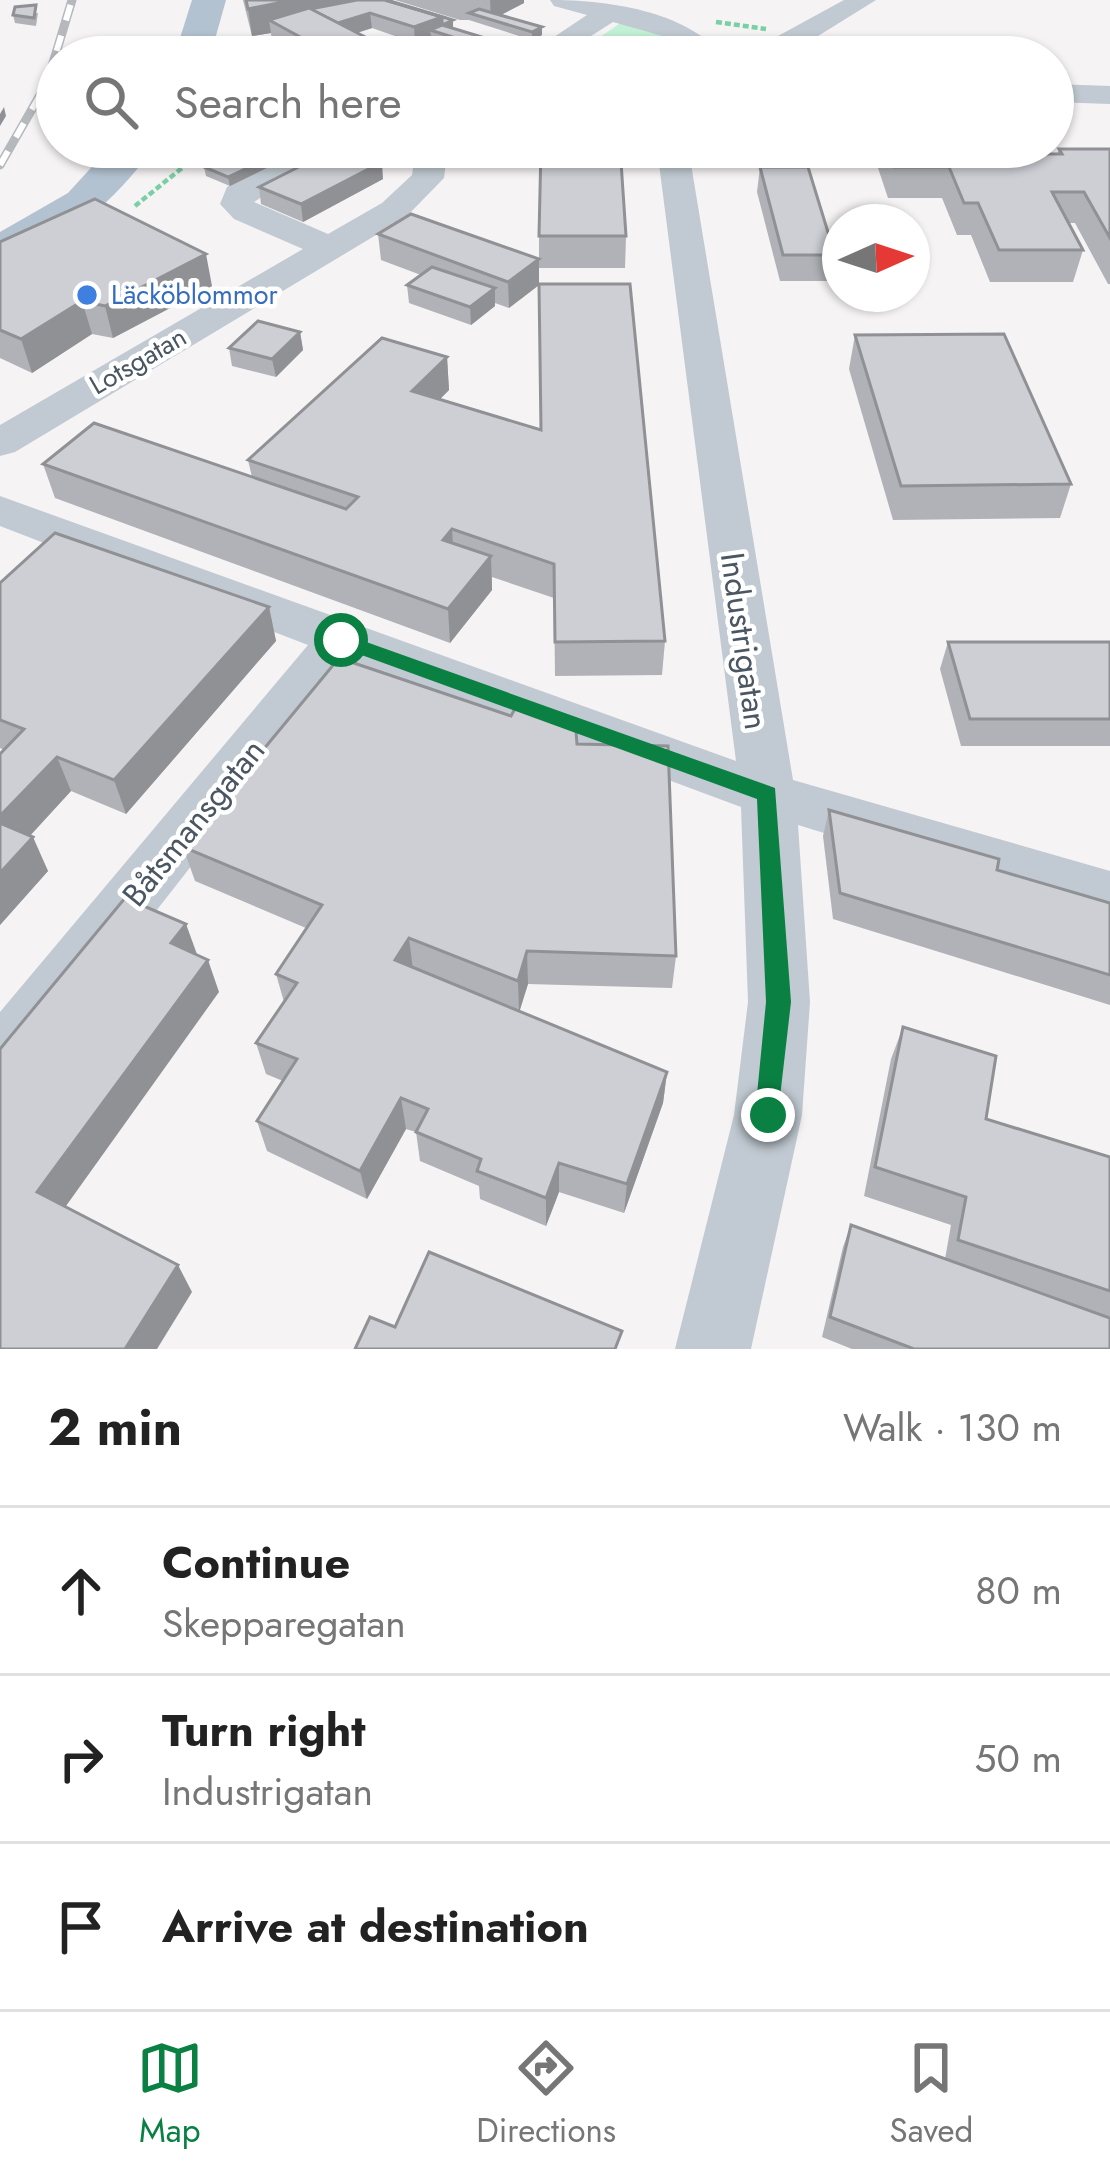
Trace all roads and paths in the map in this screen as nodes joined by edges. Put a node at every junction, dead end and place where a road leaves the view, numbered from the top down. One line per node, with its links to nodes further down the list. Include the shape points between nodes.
1 (208, 0): 5 (main road)
2 (563, 0): 4 (street)
3 (863, 0): 8 (street)
4 (610, 12): 6 (street); 7 (street)
5 (197, 36)
6 (572, 36)
7 (683, 36)
8 (799, 36)
9 (1074, 94): 10 (street)
10 (1110, 95)
11 (114, 168): 16 (main road, via 83,202)
12 (283, 168): 15 (street, via 239,194 237,204)
13 (429, 168): 15 (street, Lotsgatan, via 394,210)
14 (676, 168): 20 (street, Industrigatan)
15 (331, 248): 17 (street, Lotsgatan)
16 (0, 251)
17 (0, 443)
18 (0, 510): 19 (street)
19 (341, 640): 20 (street); 22 (street, Båtsmansgatan)
20 (768, 794): 21 (street); 23 (street, Industrigatan, via 778,1002 768,1115)
21 (1110, 896)
22 (0, 1060)
23 (712, 1349)

